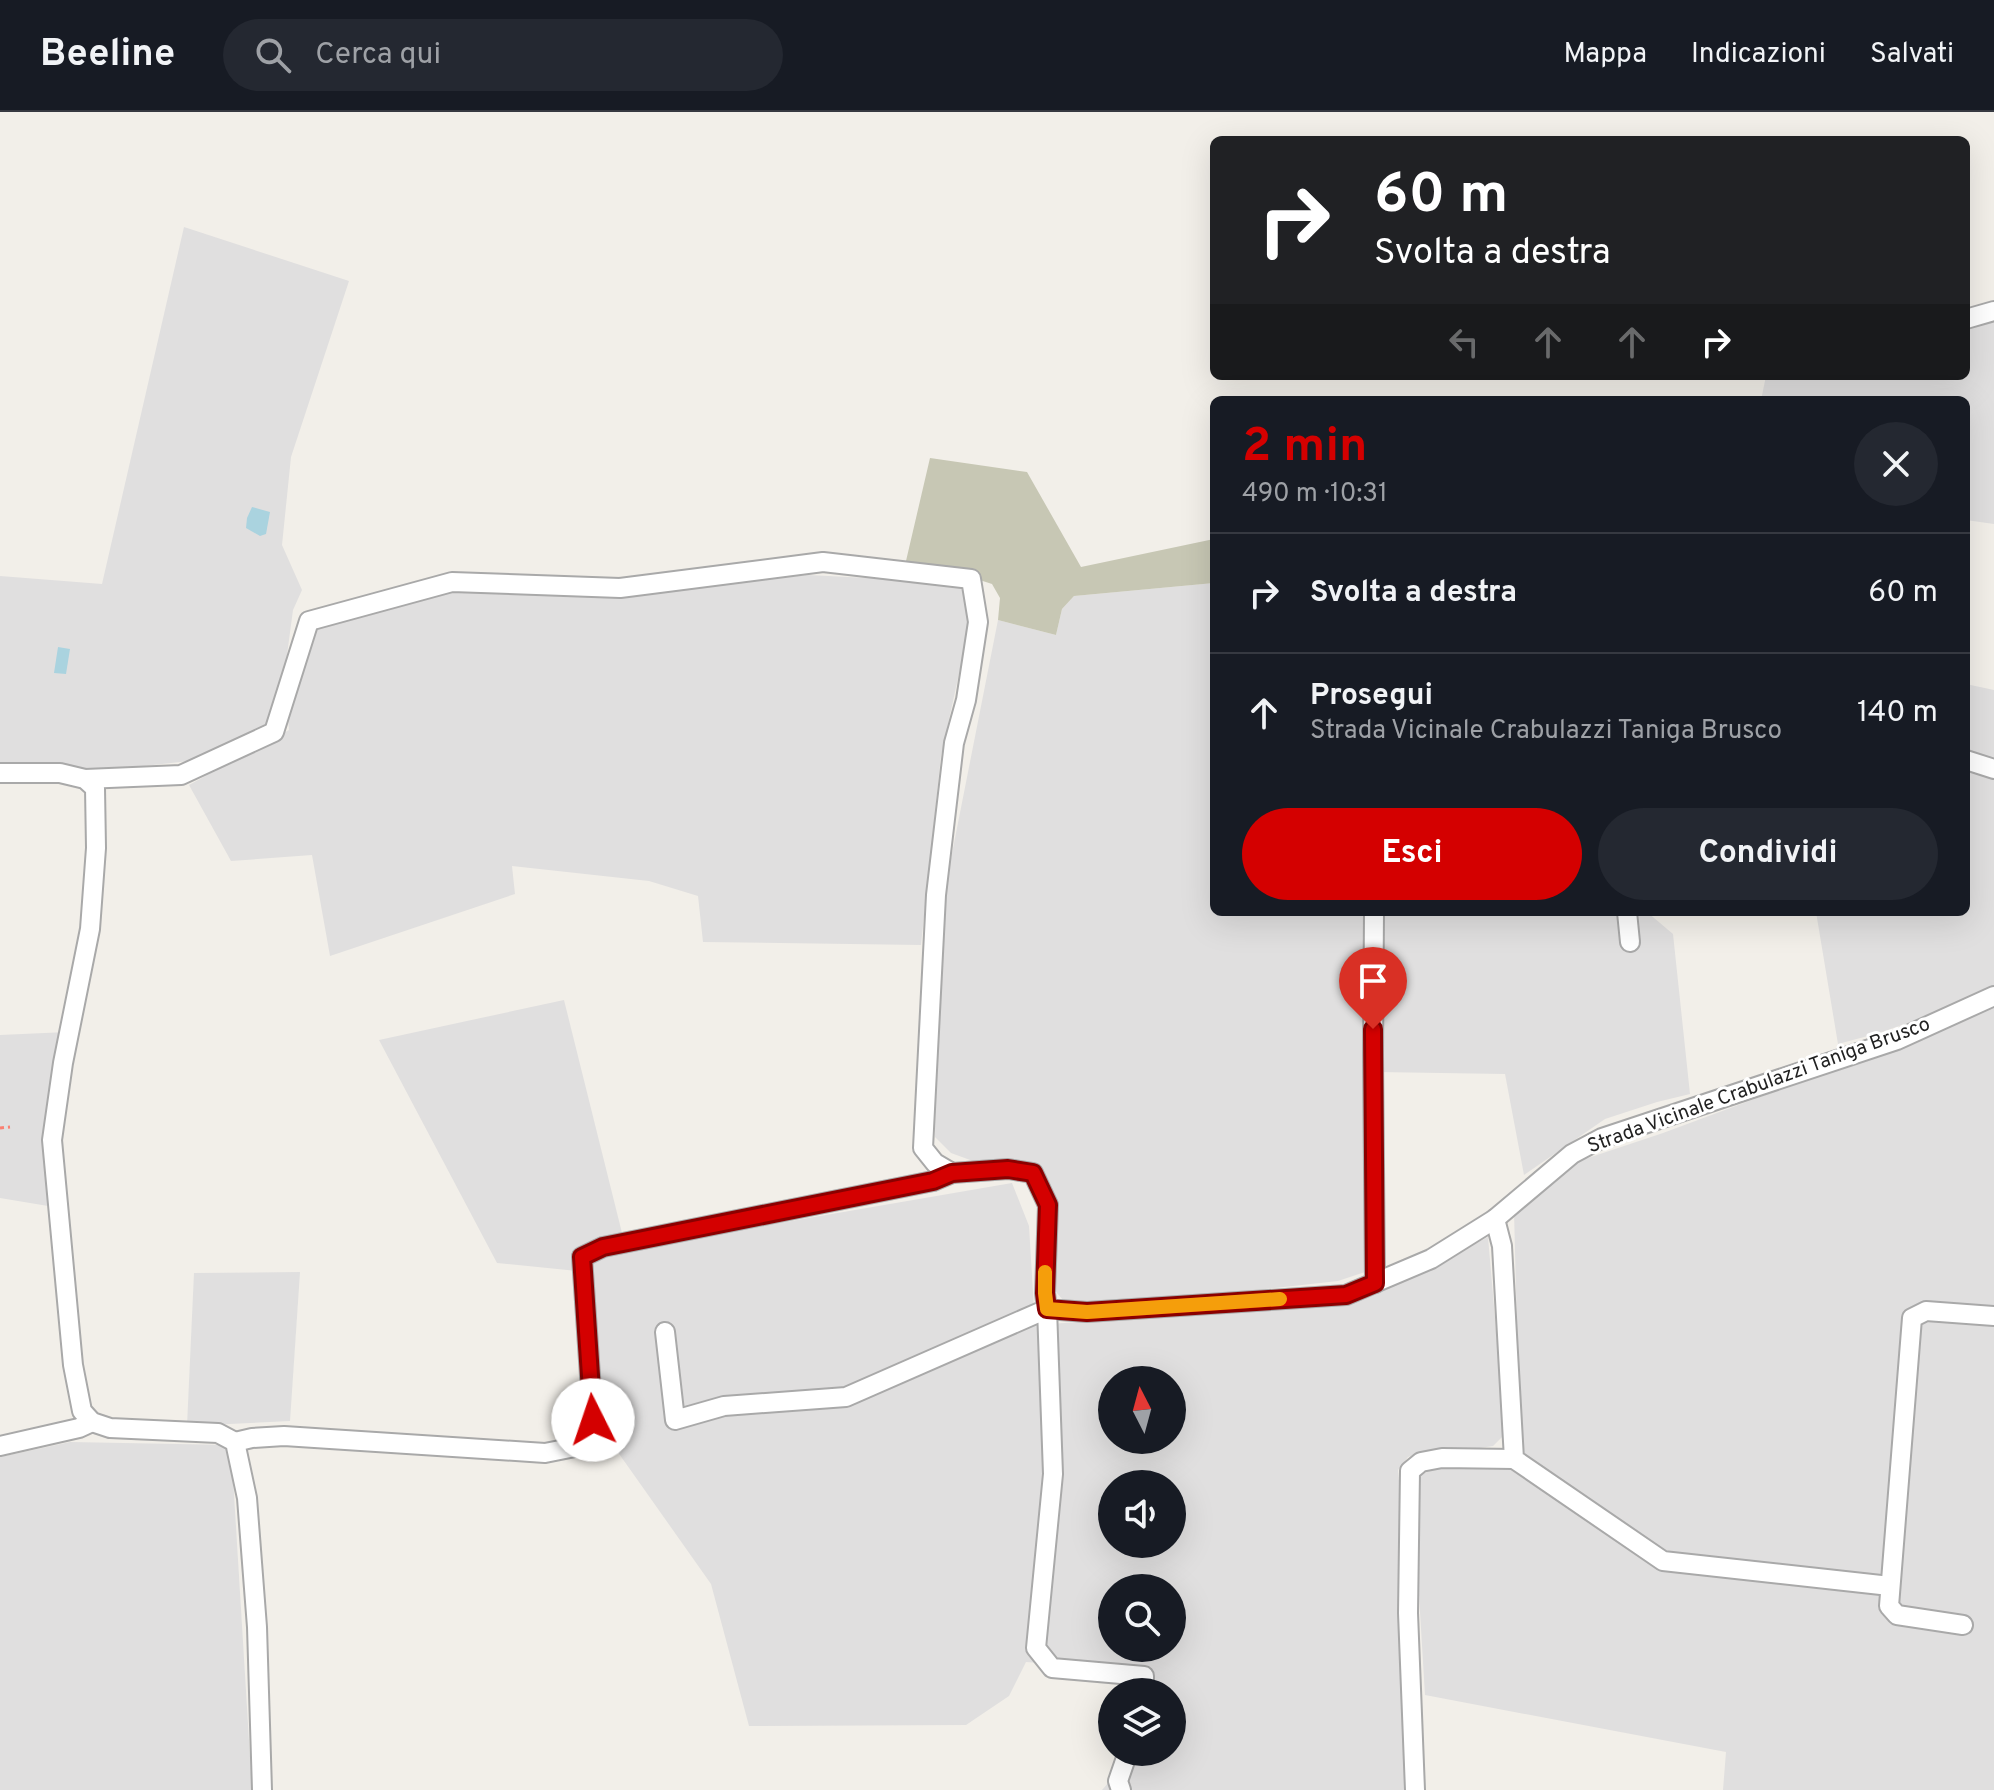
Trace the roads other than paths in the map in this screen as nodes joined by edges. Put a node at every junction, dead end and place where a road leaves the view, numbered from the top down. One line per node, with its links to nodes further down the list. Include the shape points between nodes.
1 (1994, 311): 2 (street)
2 (1970, 318)
3 (1970, 761): 4 (street)
4 (1994, 769)
5 (0, 773): 6 (street, via 60,773)
6 (85, 779): 11 (street, via 181,775 274,732 309,621 452,582 620,588 823,562 971,579 978,622 954,743 936,895 923,1148); 17 (street, via 95,788 90,929 52,1140 73,1365 82,1411)
7 (1374, 916): 13 (street)
8 (1627, 916): 9 (street)
9 (1630, 942)
10 (1994, 996): 12 (street, Strada Vicinale Crabulazzi Taniga Brusco, via 1897,1040 1602,1138 1572,1154)
11 (952, 1173): 14 (street, via 1033,1173 1048,1205); 18 (street, via 603,1247 582,1257 593,1420 580,1446 545,1453 284,1436)
12 (1495, 1219): 13 (street, Strada Vicinale Crabulazzi Taniga Brusco, via 1431,1259); 20 (street, via 1502,1246)
13 (1375, 1283): 14 (street, Strada Vicinale Crabulazzi Taniga Brusco, via 1346,1295 1087,1312)
14 (1047, 1309): 16 (street, via 846,1397 724,1406 675,1420); 23 (street, via 1053,1474 1036,1648 1052,1668)
15 (1994, 1316): 21 (street, via 1926,1311 1912,1318)
16 (665, 1332)
17 (92, 1422): 18 (street, via 110,1428 218,1433); 19 (street)
18 (235, 1442): 25 (street, via 247,1498)
19 (0, 1446)
20 (1514, 1459): 21 (street, via 1663,1561); 27 (street, via 1442,1458 1421,1462 1410,1471 1408,1613)
21 (1890, 1586): 22 (street, via 1889,1606 1897,1615)
22 (1963, 1625)
23 (1144, 1678)
24 (1123, 1766): 26 (street)
25 (262, 1790)
26 (1121, 1790)
27 (1415, 1790)

